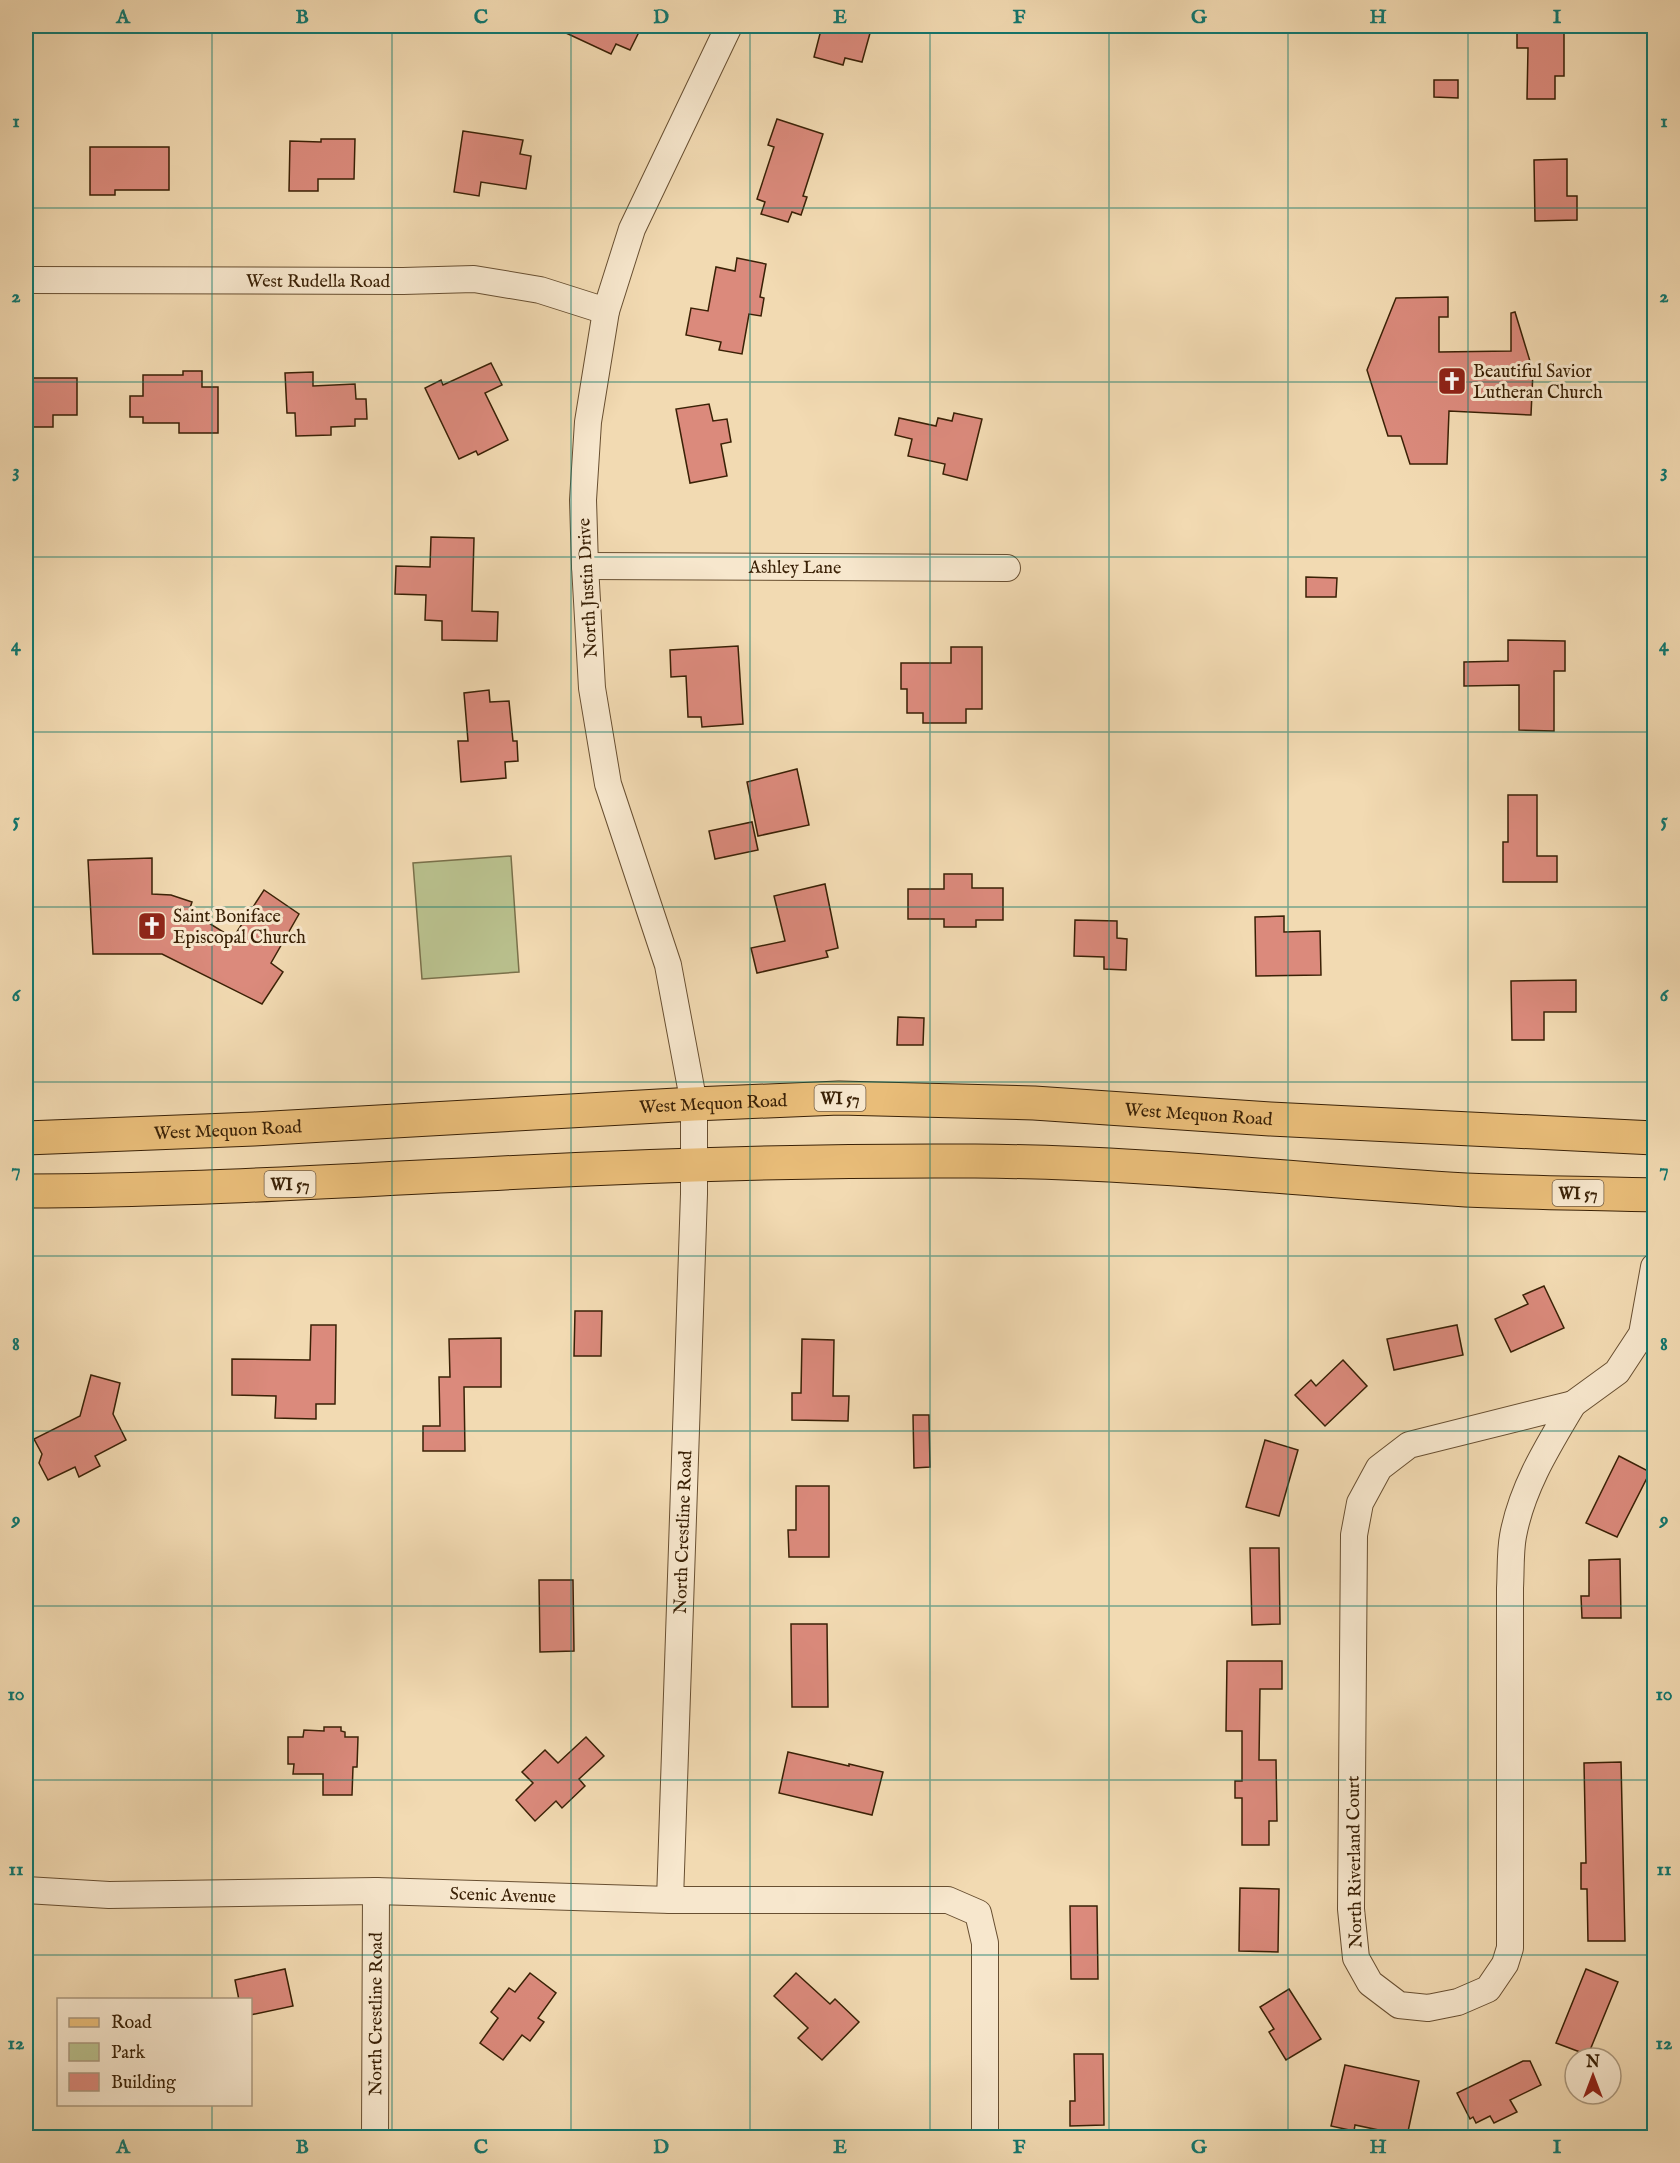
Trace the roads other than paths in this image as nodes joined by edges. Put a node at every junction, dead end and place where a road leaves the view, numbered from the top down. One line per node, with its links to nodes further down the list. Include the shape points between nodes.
1 (729, 26): 3 (street, North Justin Drive, via 632,229)
2 (26, 280): 3 (street, West Rudella Road, via 474,279 540,290)
3 (606, 311): 4 (street, North Justin Drive, via 588,422)
4 (585, 566): 5 (street, Ashley Lane); 6 (street, North Justin Drive, via 592,688 608,784 668,966)
5 (1006, 568)
6 (694, 1104): 7 (main road, West Mequon Road / WI 57); 8 (main road, West Mequon Road / WI 57, via 839,1098 1034,1103); 9 (street, North Justin Drive)
7 (26, 1138)
8 (1654, 1138)
9 (694, 1165): 10 (main road, WI 57, via 221,1188); 11 (main road, WI 57, via 980,1161 1126,1166 1468,1190); 16 (street, North Crestline Road)
10 (26, 1191)
11 (1654, 1195)
12 (1654, 1267): 13 (street, North Riverland Court, via 1642,1334 1617,1372)
13 (1573, 1404): 13 (street, North Riverland Court, via 1409,1445 1379,1468 1360,1503 1354,1535 1351,1909 1356,1958 1370,1983 1399,2005 1428,2008 1458,2002 1488,1989 1505,1964 1510,1948 1513,1537 1523,1497 1539,1461)
14 (26, 1890): 15 (street, Scenic Avenue, via 109,1895)
15 (376, 1891): 16 (street, Scenic Avenue); 17 (street, North Crestline Road)
16 (670, 1900): 18 (street, Scenic Avenue, via 948,1900 978,1913 985,1943)
17 (375, 2138)
18 (985, 2138)

